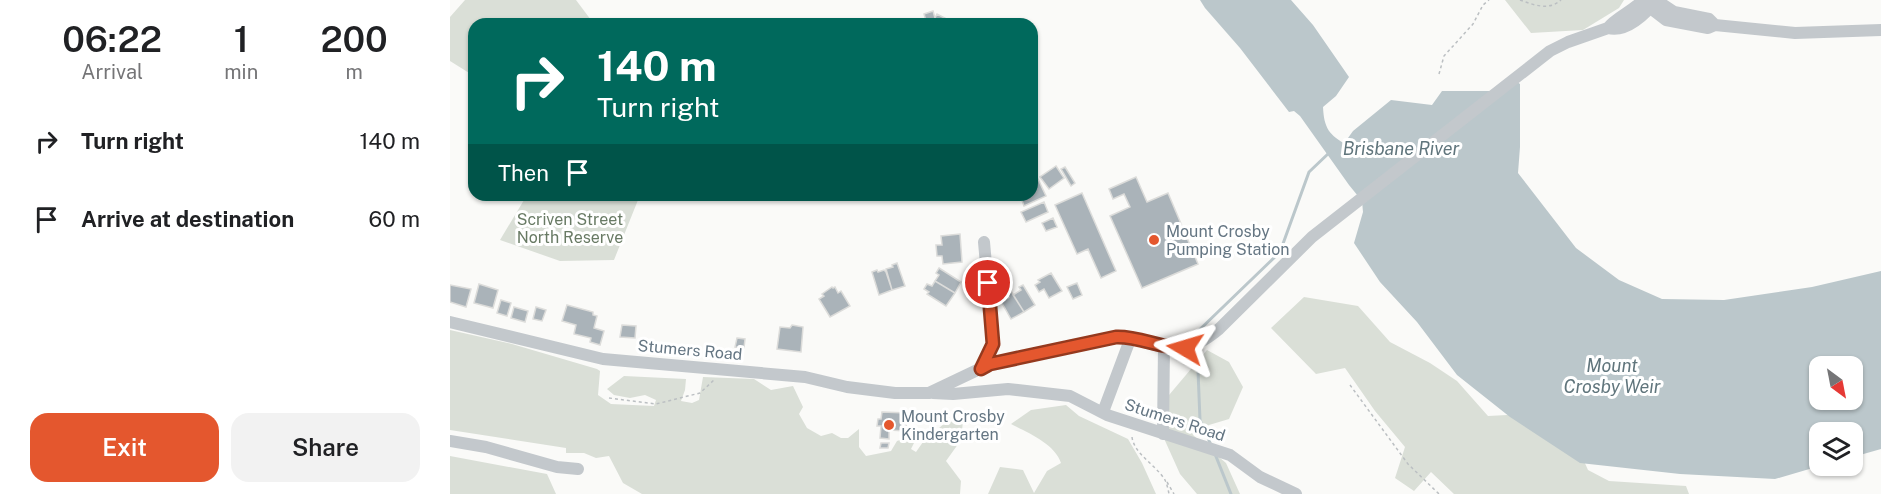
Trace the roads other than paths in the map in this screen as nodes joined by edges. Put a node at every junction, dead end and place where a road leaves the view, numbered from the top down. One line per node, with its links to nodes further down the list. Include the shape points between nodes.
1 (1648, 2): 2 (street, via 1661,18 1670,22 1708,28 1715,25 1795,33); 6 (street, Stumers Road, via 1608,28 1550,51 1312,237 1203,341 1190,347)
2 (1881, 30)
3 (984, 242): 7 (street, via 993,344)
4 (450, 322): 8 (street, Stumers Road, via 603,359 805,377 896,393)
5 (1131, 337): 6 (street, Stumers Road); 7 (street, Stumers Road, via 1116,337); 9 (street)
6 (1164, 346): 10 (street)
7 (981, 369): 8 (street, Stumers Road)
8 (929, 393): 9 (street, Stumers Road, via 1008,389 1070,396)
9 (1103, 412): 10 (street, Stumers Road)
10 (1163, 434): 13 (street, Stumers Road, via 1230,455 1260,477)
11 (450, 441): 12 (street)
12 (578, 469)
13 (1296, 494)

